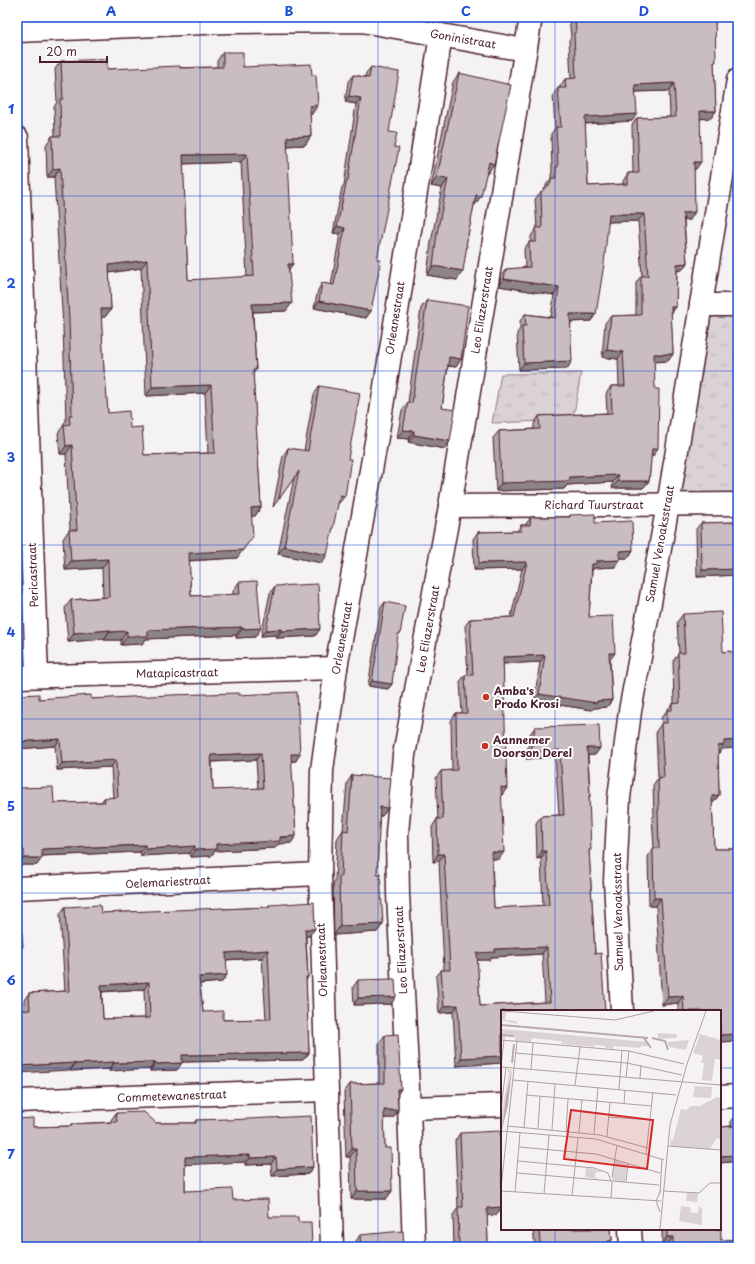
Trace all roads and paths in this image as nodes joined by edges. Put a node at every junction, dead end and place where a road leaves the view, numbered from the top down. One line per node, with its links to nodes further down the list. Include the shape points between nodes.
1 (531, 17): 4 (street, Leo Eliazerstraat)
2 (17, 31): 3 (street, Goninistraat, via 227,22 362,21)
3 (441, 35): 4 (street, Goninistraat); 12 (street, Orleanestraat, via 378,431)
4 (525, 50): 11 (street, Leo Eliazerstraat)
5 (738, 80): 7 (street, Samuel Venoaksstraat)
6 (17, 138): 13 (street, Pericastraat)
7 (701, 305): 8 (street); 10 (street, Samuel Venoaksstraat)
8 (738, 305)
9 (738, 504): 10 (street, Richard Tuurstraat)
10 (668, 505): 11 (street, Richard Tuurstraat); 16 (street, Samuel Venoaksstraat, via 630,711 619,798 615,881)
11 (450, 506): 22 (street, Leo Eliazerstraat, via 404,755 396,834)
12 (336, 668): 13 (street, Matapicastraat); 14 (street, Orleanestraat, via 322,770)
13 (27, 677)
14 (320, 874): 15 (street, Oelemariestraat); 17 (street, Orleanestraat)
15 (17, 888)
16 (622, 1010)
17 (326, 1090): 20 (street, Commetewanestraat); 24 (street, Orleanestraat)
18 (738, 1096): 19 (street)
19 (721, 1097)
20 (17, 1101)
21 (501, 1105): 22 (street)
22 (409, 1108): 25 (street, Leo Eliazerstraat)
23 (630, 1230): 26 (street)
24 (332, 1247)
25 (414, 1247)
26 (631, 1247)

